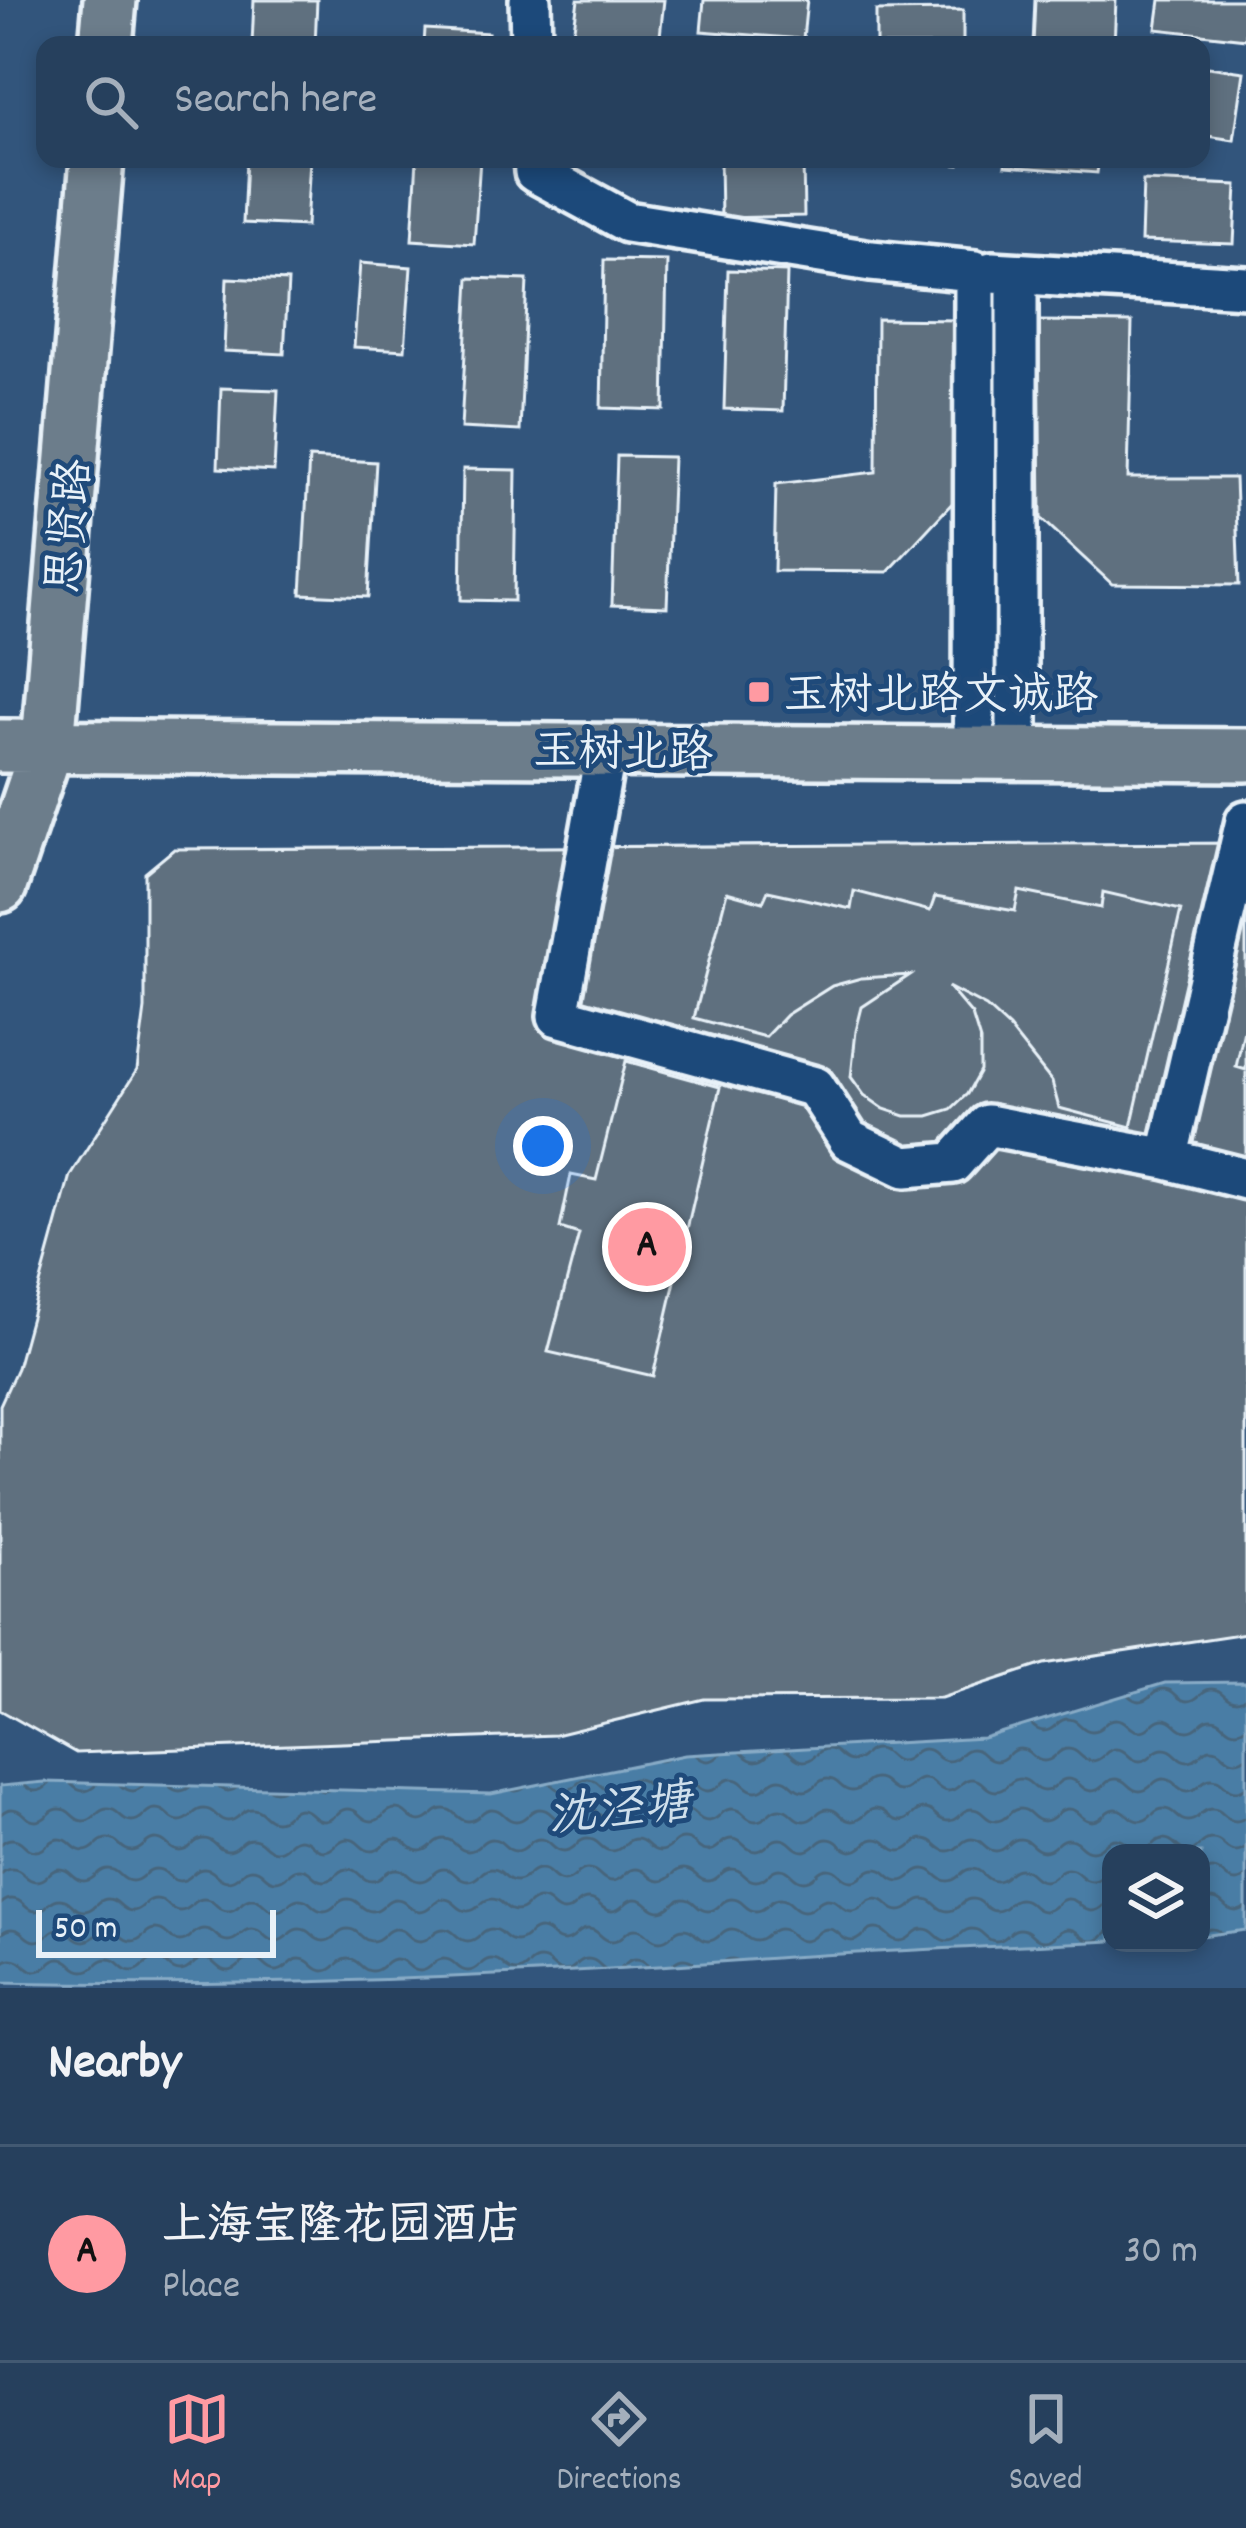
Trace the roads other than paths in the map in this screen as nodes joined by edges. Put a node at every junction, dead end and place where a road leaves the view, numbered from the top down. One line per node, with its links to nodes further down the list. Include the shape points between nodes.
1 (110, 0): 3 (main road)
2 (530, 0): 4 (street)
3 (107, 36)
4 (531, 36)
5 (96, 168): 10 (main road, 思贤路)
6 (535, 168): 7 (street, via 627,222)
7 (975, 271): 8 (street); 12 (street)
8 (1017, 274): 9 (street); 12 (street)
9 (1246, 287)
10 (24, 745): 11 (main road, 玉树北路); 15 (main road, 思贤路)
11 (606, 749): 12 (main road, 玉树北路); 16 (street, via 558,1016 815,1087 849,1140 904,1167 953,1163 987,1125)
12 (995, 753): 13 (main road, 玉树北路)
13 (1246, 755)
14 (1246, 821): 16 (street)
15 (0, 886)
16 (1167, 1159): 17 (street)
17 (1246, 1179)

